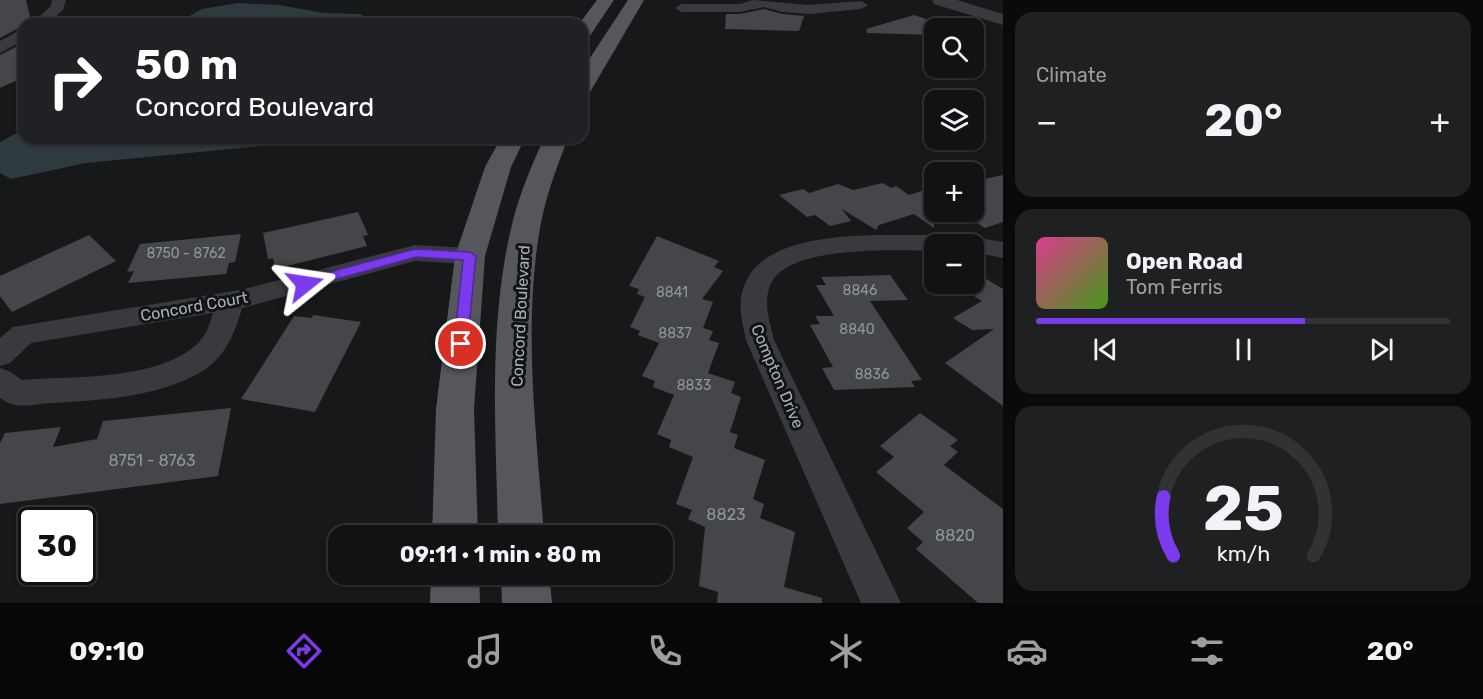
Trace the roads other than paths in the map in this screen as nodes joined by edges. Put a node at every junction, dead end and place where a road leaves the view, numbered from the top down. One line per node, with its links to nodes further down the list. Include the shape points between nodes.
1 (59, 0): 8 (street, via 58,7)
2 (606, 0): 10 (main road)
3 (636, 0): 13 (main road)
4 (940, 0): 9 (street)
5 (762, 1): 6 (street, via 801,8); 7 (street, via 740,8)
6 (861, 5)
7 (682, 8)
8 (45, 18)
9 (1003, 20)
10 (588, 25)
11 (18, 37): 12 (street)
12 (0, 48)
13 (588, 77)
14 (510, 144): 17 (main road, via 498,166)
15 (553, 144): 22 (main road, Concord Boulevard, via 522,246 514,368)
16 (1003, 250): 27 (street, Compton Drive, via 941,242 815,247 781,260 758,283 752,300 760,340)
17 (470, 256): 18 (street, Concord Court, via 415,253); 21 (main road, via 455,409)
18 (230, 301): 19 (street, Concord Court, via 23,334); 20 (street, via 220,334 208,352 178,372 148,381 16,393)
19 (0, 355)
20 (0, 380)
21 (455, 525)
22 (521, 525)
23 (455, 585): 25 (main road)
24 (526, 585): 26 (main road)
25 (454, 603)
26 (527, 603)
27 (881, 603)

